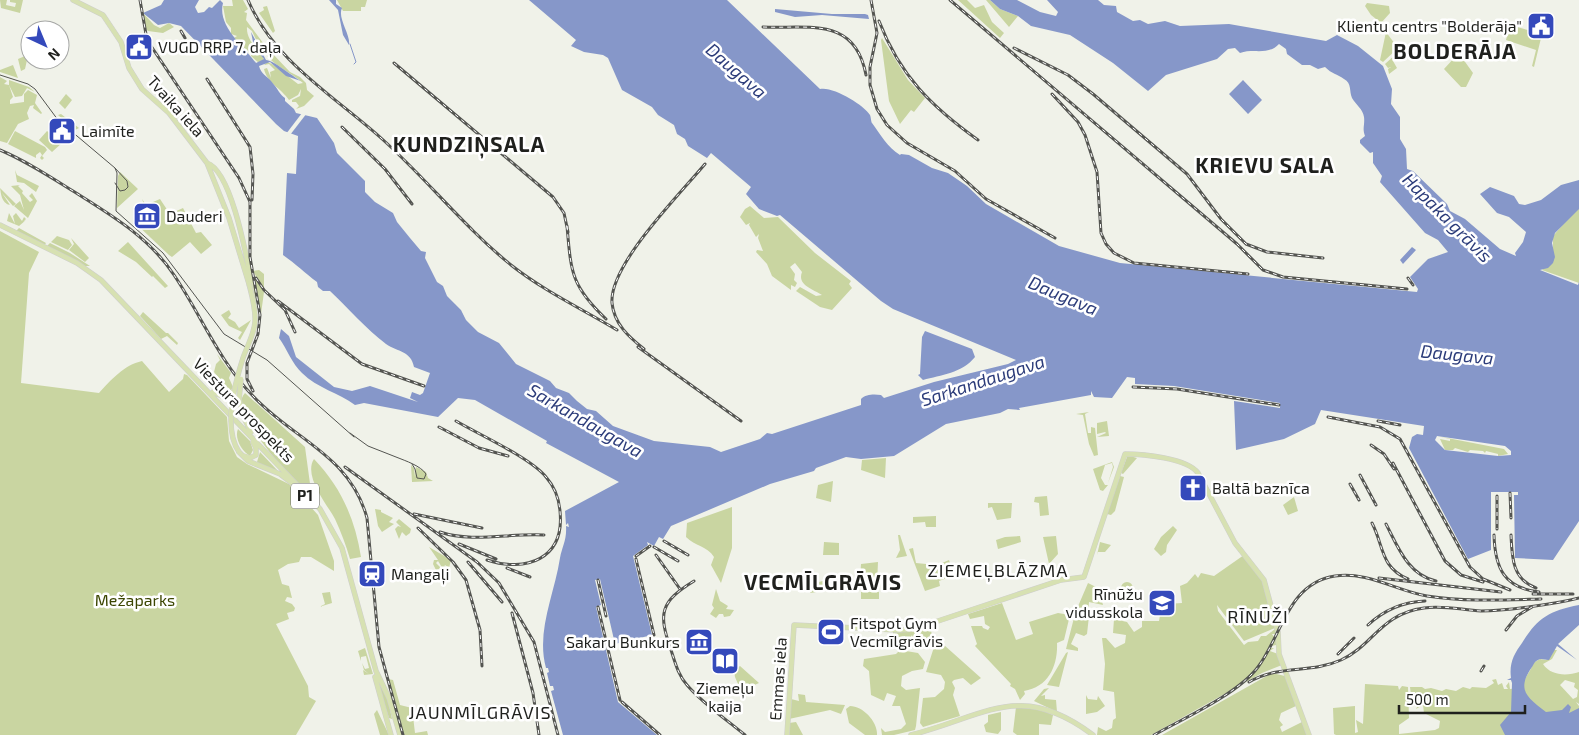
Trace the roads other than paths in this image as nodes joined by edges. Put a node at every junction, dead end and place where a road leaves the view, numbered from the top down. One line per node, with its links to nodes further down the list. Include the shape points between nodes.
1 (73, 0): 2 (main road, Tvaika iela, via 103,15 121,42 129,68 139,84 169,113)
2 (207, 163): 3 (main road, Tvaika iela, via 212,164 222,176); 4 (main road, Tvaika iela)
3 (233, 205): 4 (main road); 6 (main road, Tvaika iela)
4 (225, 208): 6 (main road, Tvaika iela)
5 (0, 227): 7 (main road, Viestura prospekts / P1, via 85,268)
6 (250, 283): 9 (main road, bridge, via 258,321)
7 (115, 295): 8 (main road, Viestura prospekts / P1); 10 (main road, Viestura prospekts / P1)
8 (184, 366): 9 (main road, bridge, via 221,397 233,392); 10 (main road, Viestura prospekts / P1)
9 (239, 381): 12 (main road, bridge, via 239,400 245,420); 13 (main road, bridge, via 232,426)
10 (238, 424): 11 (main road, Viestura prospekts / P1); 12 (main road, Viestura prospekts / P1)
11 (253, 442): 13 (main road, via 257,451 255,456 248,458); 14 (main road, Viestura prospekts / P1)
12 (261, 446): 15 (main road, Viestura prospekts / P1, via 324,514 338,538)
13 (240, 451): 14 (main road, via 248,461 280,474)
14 (297, 487): 15 (main road, Viestura prospekts / P1, via 328,525)
15 (346, 564): 16 (main road, Viestura prospekts / P1)
16 (378, 681): 17 (main road, P1); 18 (main road, P1)
17 (394, 717): 18 (main road, via 392,720); 20 (main road, P1)
18 (387, 718): 19 (main road, P1)
19 (391, 735)
20 (400, 735)
21 (786, 735): 24 (main road, Emmas iela, via 794,624 914,629 1061,580 1084,576 1125,454 1139,454 1183,463 1198,473 1235,543 1264,580 1278,632 1278,654)
22 (911, 735): 23 (main road, via 984,710 1028,704 1073,722)
23 (1093, 735)
24 (1309, 735)

